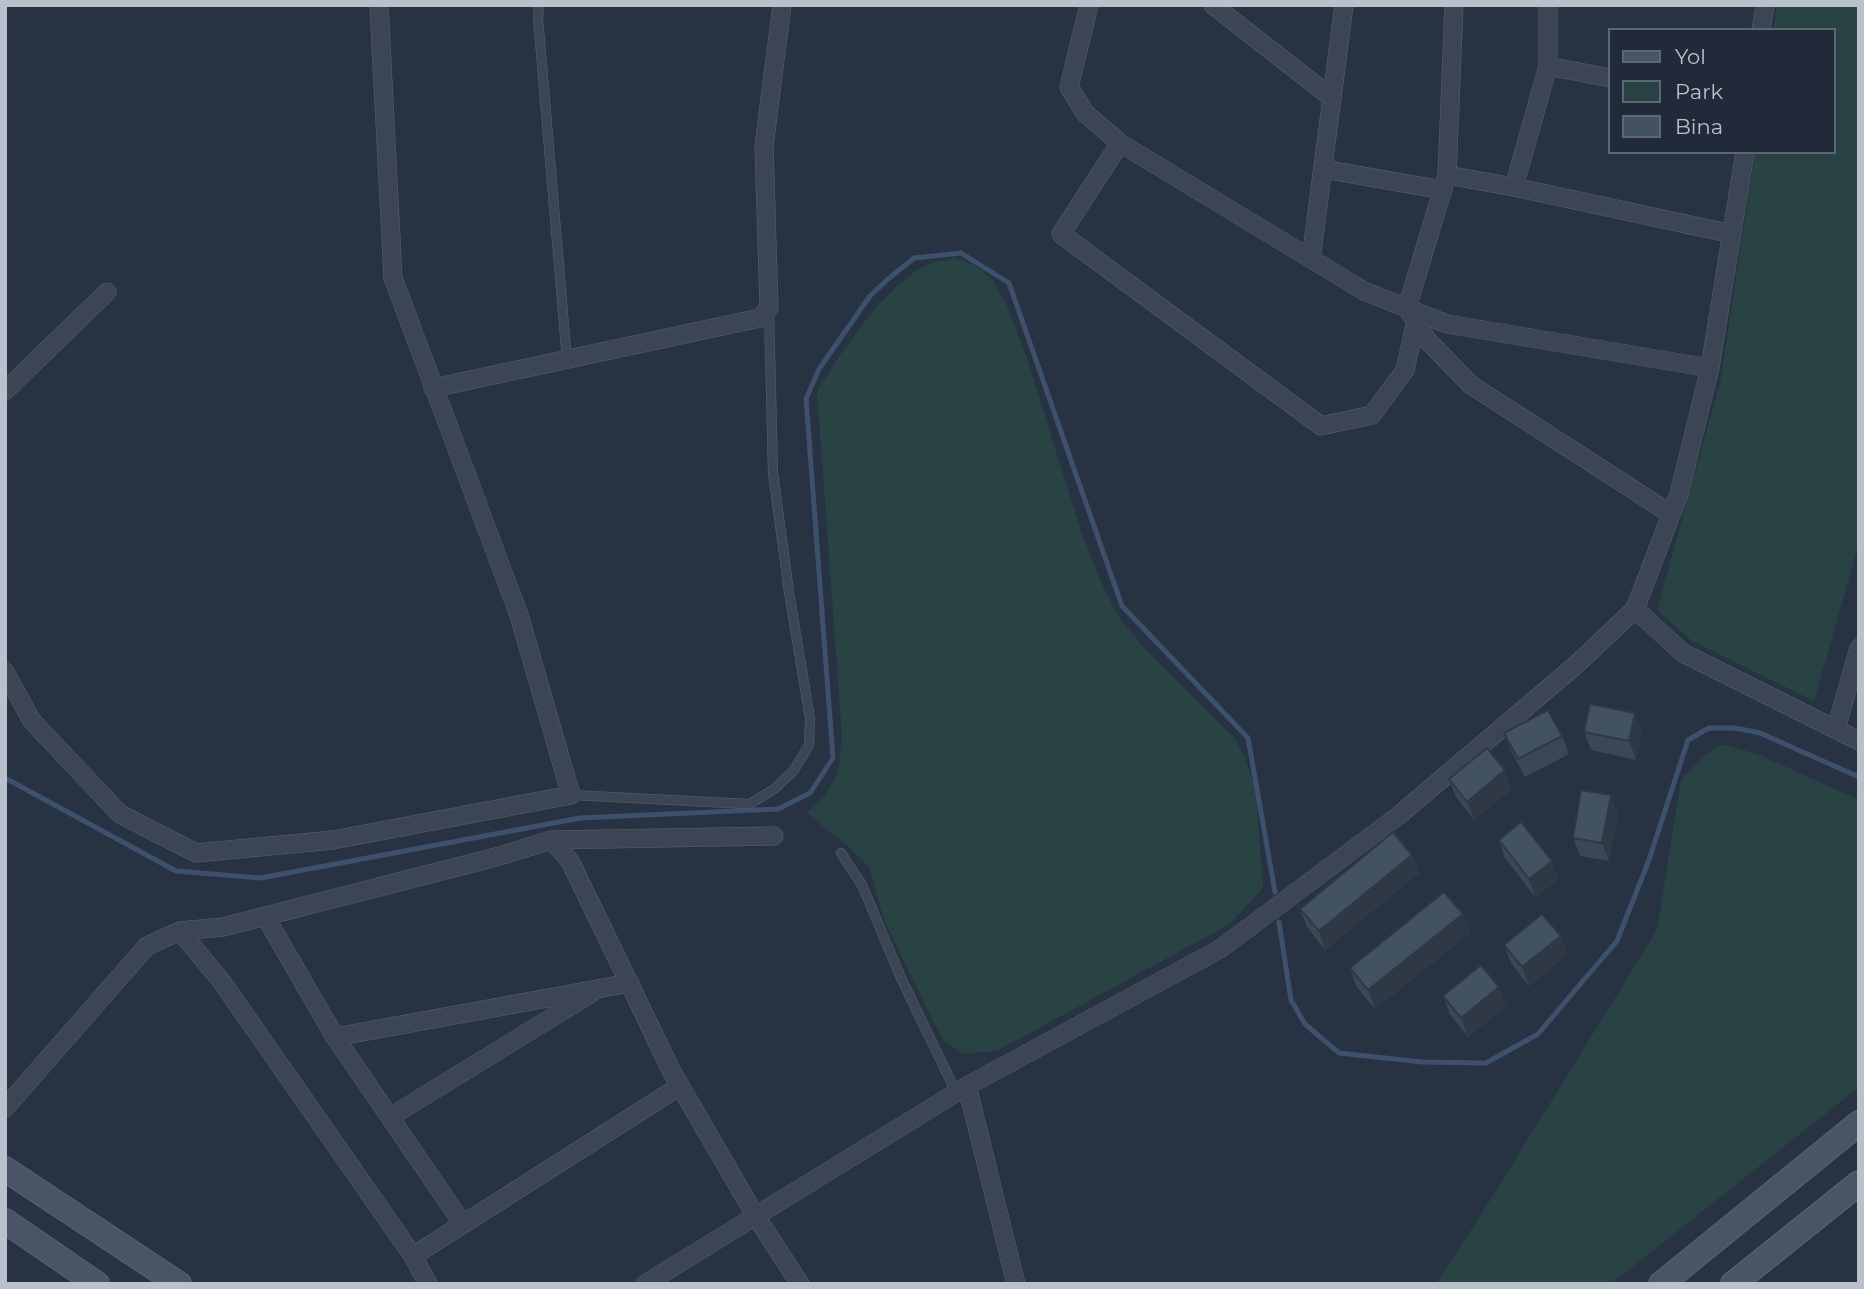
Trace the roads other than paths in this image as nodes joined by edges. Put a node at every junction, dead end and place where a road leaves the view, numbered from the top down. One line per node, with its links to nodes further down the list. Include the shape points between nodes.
1 (379, 5): 26 (street, via 393,278)
2 (539, 5): 24 (lane)
3 (782, 5): 22 (street, via 764,146)
4 (1089, 5): 14 (street, via 1069,87 1085,113)
5 (1213, 5): 13 (street)
6 (1345, 5): 13 (street)
7 (1454, 5): 17 (street)
8 (1548, 5): 11 (street)
9 (1765, 5): 10 (street)
10 (1761, 28)
11 (1548, 66): 12 (street); 18 (street)
12 (1608, 78)
13 (1332, 98): 16 (street)
14 (1120, 144): 20 (street); 23 (street, via 1060,234 1321,426 1372,415 1405,370)
15 (1745, 154): 19 (street)
16 (1323, 169): 17 (street); 20 (street)
17 (1445, 183): 18 (street); 23 (street)
18 (1514, 187): 19 (street)
19 (1732, 234): 25 (street)
20 (1311, 259): 23 (street)
21 (107, 292): 27 (street)
22 (769, 308): 24 (street, via 760,318); 34 (lane, via 773,473 810,719 809,745 794,770 750,804)
23 (1413, 314): 25 (street, via 1447,324); 28 (street, via 1428,341 1471,385)
24 (566, 360): 26 (street)
25 (1710, 368): 28 (street)
26 (433, 388): 34 (street, via 519,615)
27 (5, 391)
28 (1671, 514): 29 (street)
29 (1635, 609): 32 (street, via 1683,653); 44 (street, via 1398,816 1220,950)
30 (1859, 648): 32 (street)
31 (5, 672): 34 (street, via 32,721 120,814 196,853 333,840)
32 (1836, 729): 33 (street)
33 (1859, 741)
34 (571, 795)
35 (774, 836): 36 (street)
36 (551, 840): 38 (street); 40 (street, via 570,861)
37 (841, 853): 44 (lane, via 862,885 901,978)
38 (265, 916): 39 (street, via 223,927); 42 (street)
39 (180, 931): 45 (street, via 147,946); 53 (street, via 222,982)
40 (630, 983): 41 (street); 43 (street)
41 (600, 988): 42 (street); 46 (street)
42 (335, 1037): 46 (street)
43 (680, 1086): 50 (street); 52 (street)
44 (962, 1089): 50 (street); 59 (street)
45 (5, 1108)
46 (390, 1117): 52 (street)
47 (1859, 1123): 60 (main road)
48 (5, 1169): 55 (main road)
49 (1859, 1183): 61 (main road)
50 (755, 1215): 57 (street); 58 (street)
51 (5, 1221): 54 (main road)
52 (463, 1224): 53 (street)
53 (413, 1256): 56 (street)
54 (97, 1284)
55 (179, 1284)
56 (428, 1284)
57 (645, 1284)
58 (800, 1284)
59 (1016, 1284)
60 (1661, 1284)
61 (1733, 1284)

